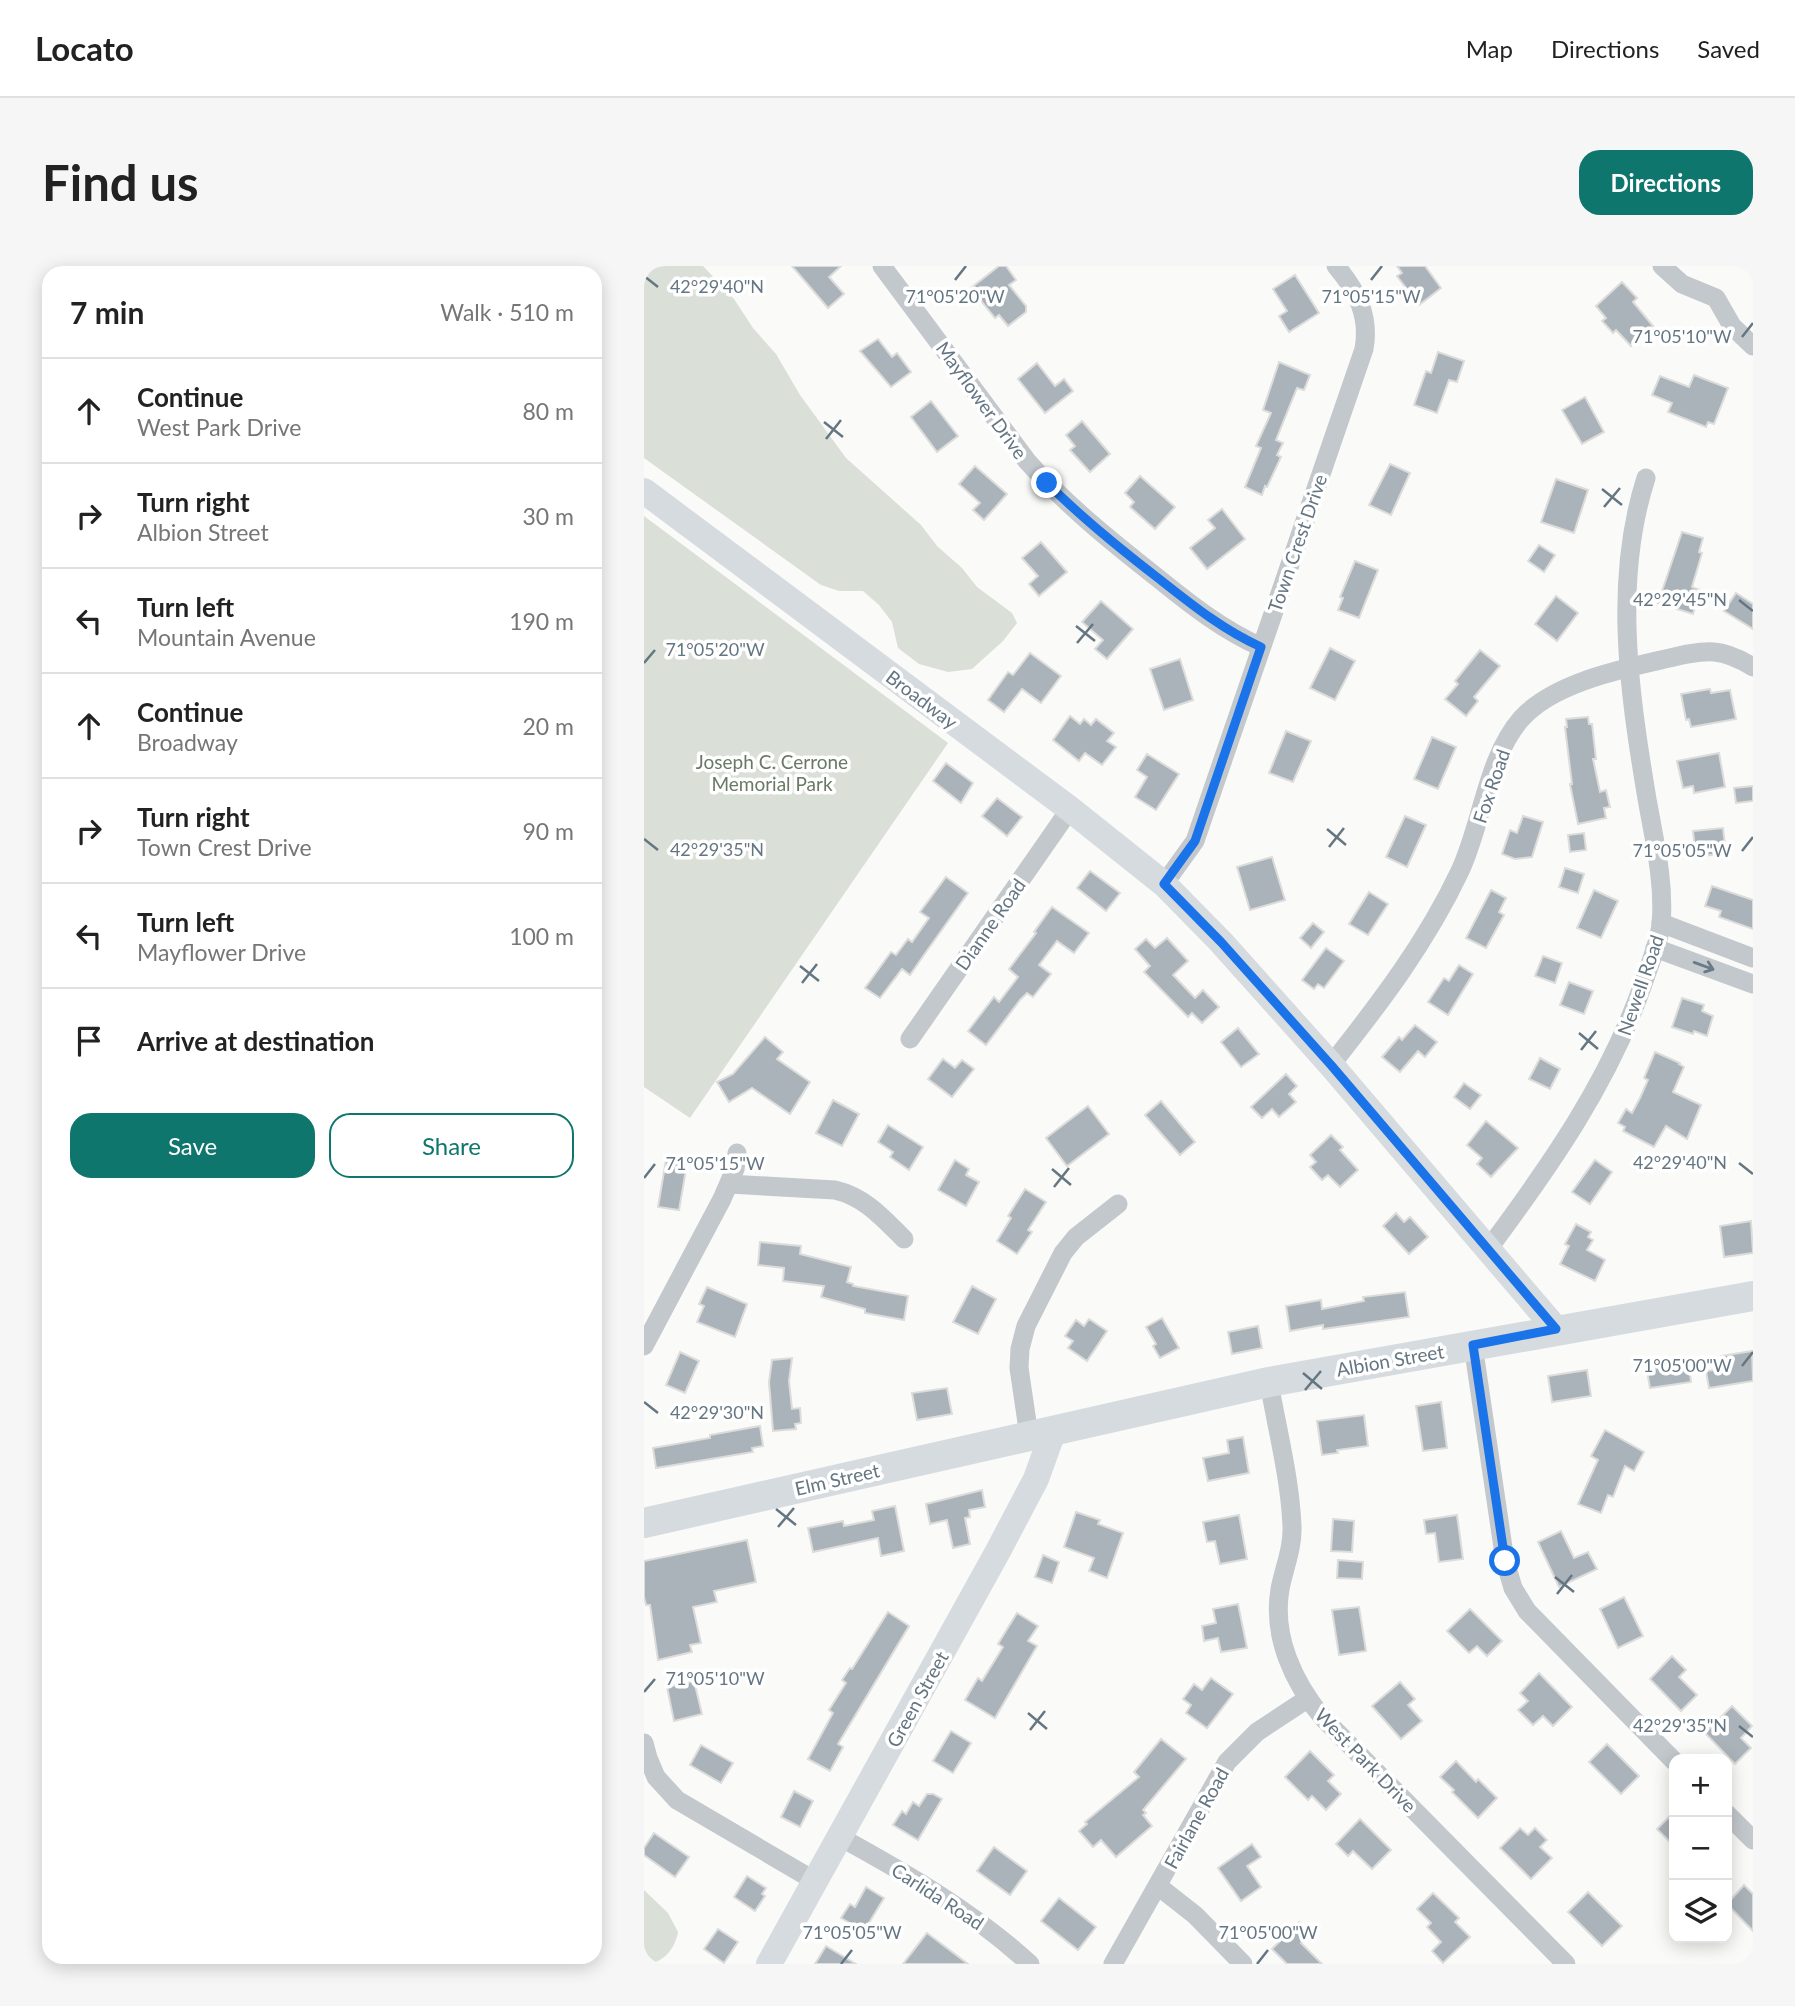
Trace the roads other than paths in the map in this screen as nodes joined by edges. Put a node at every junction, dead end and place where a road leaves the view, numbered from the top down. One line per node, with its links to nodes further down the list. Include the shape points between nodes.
1 (882, 266): 7 (street, Mayflower Drive, via 1047,483 1168,586 1223,628)
2 (1336, 266): 7 (street, Town Crest Drive, via 1357,294 1366,337)
3 (1662, 266): 4 (street, via 1682,284 1716,298 1732,326)
4 (1753, 346)
5 (1646, 478): 9 (street, Newell Road, via 1635,515 1629,568)
6 (644, 491): 10 (main road, Broadway)
7 (1261, 647): 11 (street, Town Crest Drive, via 1195,841)
8 (1753, 667): 9 (street, Fox Road, via 1730,655 1711,652)
9 (1628, 668): 12 (street, Newell Road, via 1657,861); 17 (street, Fox Road, via 1569,687 1521,719 1502,753 1467,854 1437,916 1385,997)
10 (1070, 810): 11 (main road, Broadway); 16 (street, Dianne Road)
11 (1164, 884): 17 (main road, Broadway)
12 (1661, 923): 13 (street, Newell Road); 14 (street)
13 (1655, 948): 15 (street, one-way to 15); 22 (street, Newell Road, via 1623,1038 1586,1107)
14 (1753, 958)
15 (1753, 984)
16 (910, 1039)
17 (1331, 1065): 22 (main road, Broadway)
18 (737, 1153): 19 (street)
19 (729, 1184): 21 (street, via 846,1193 867,1204); 26 (street)
20 (1118, 1205): 28 (street, via 1076,1237 1063,1253 1026,1326 1019,1368)
21 (904, 1239)
22 (1489, 1248): 24 (main road, Broadway)
23 (1753, 1296): 24 (main road, Albion Street)
24 (1556, 1329): 25 (main road, Albion Street)
25 (1473, 1345): 27 (main road, Albion Street); 32 (street, via 1505,1561 1513,1588 1533,1618)
26 (644, 1346)
27 (1269, 1382): 28 (main road, Albion Street); 30 (street, West Park Drive, via 1292,1521 1277,1618 1285,1653)
28 (1042, 1432): 29 (main road, Elm Street); 34 (main road, Green Street, via 1043,1461 1025,1501)
29 (644, 1523)
30 (1307, 1699): 37 (street, Fairlane Road, via 1232,1755); 42 (street, West Park Drive)
31 (644, 1743): 36 (street, via 656,1777 677,1800)
32 (1669, 1756)
33 (1730, 1817): 35 (street)
34 (840, 1837): 36 (main road, Green Street); 39 (street, Carlida Road, via 969,1913)
35 (1753, 1840)
36 (816, 1881): 38 (main road, Green Street)
37 (1158, 1886): 40 (street, Fairlane Road); 41 (street, via 1195,1915)
38 (769, 1964)
39 (1030, 1964)
40 (1113, 1964)
41 (1243, 1964)
42 (1566, 1964)

